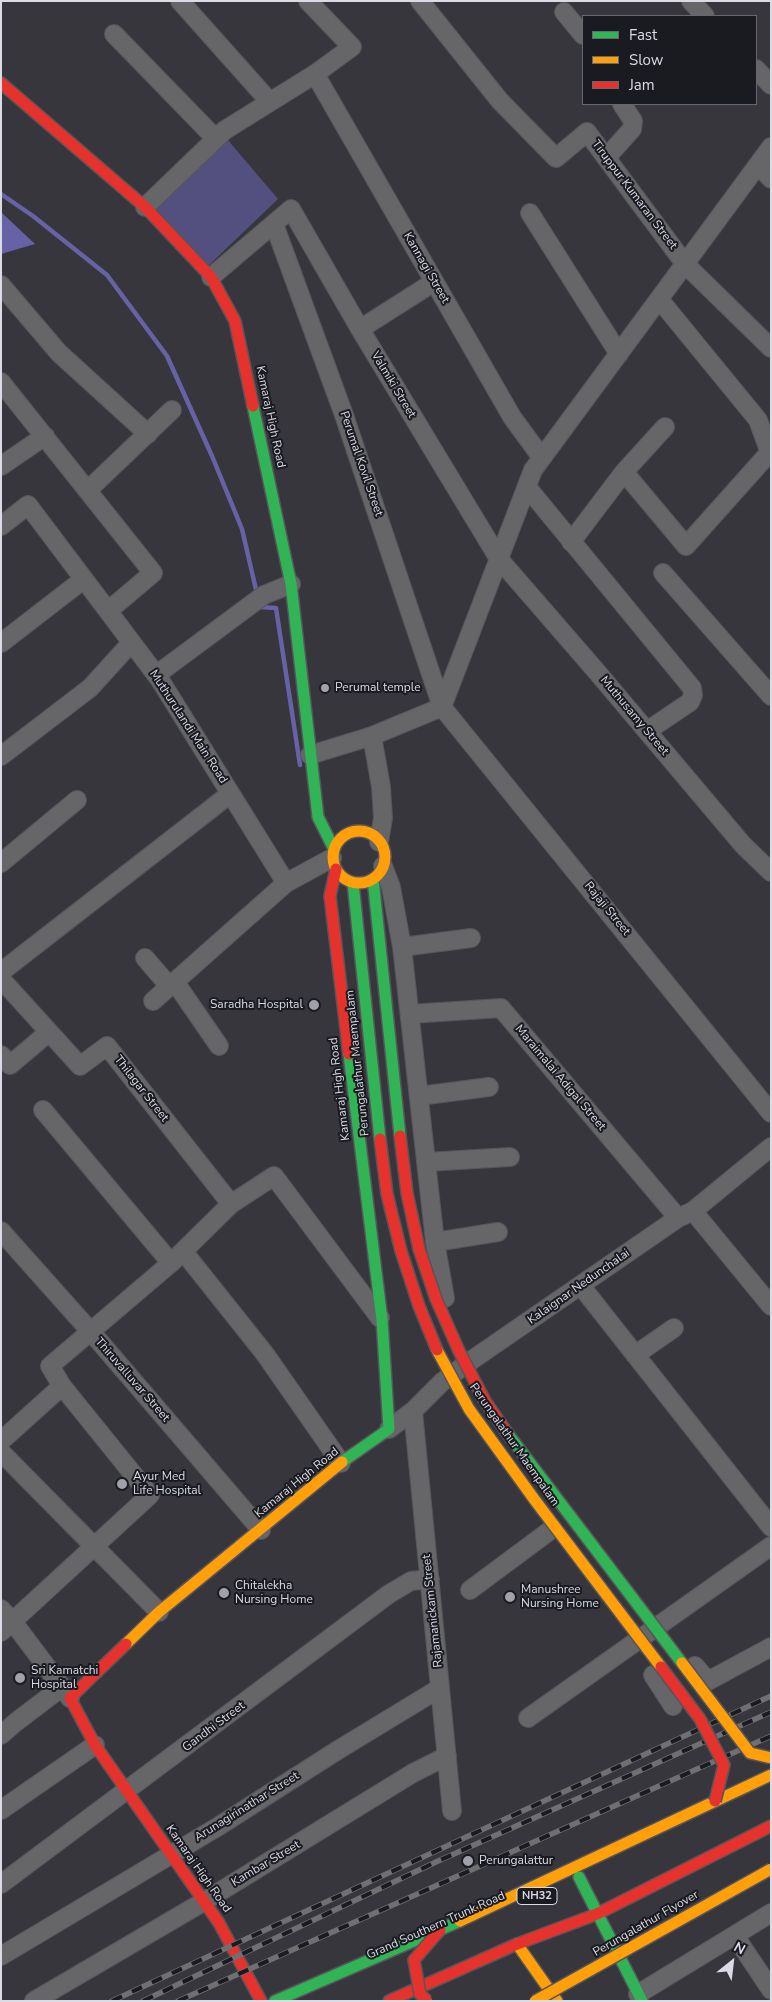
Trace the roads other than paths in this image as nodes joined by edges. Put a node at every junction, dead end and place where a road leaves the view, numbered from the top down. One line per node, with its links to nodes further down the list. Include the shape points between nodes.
1 (180, 1): 13 (street)
2 (308, 1): 10 (street, via 352,47)
3 (420, 1): 17 (street, Tiruppur Kumaran Street, via 500,101 556,158 587,132)
4 (691, 1): 6 (street)
5 (564, 12): 8 (street)
6 (705, 15)
7 (114, 34): 15 (street)
8 (582, 34)
9 (757, 70): 12 (street)
10 (315, 74): 13 (street); 25 (street, Kannagi Street)
11 (1, 83): 20 (main road, Kamaraj High Road)
12 (771, 85)
13 (270, 102): 15 (street)
14 (623, 105): 17 (street, via 633,122 632,129)
15 (215, 138): 20 (street)
16 (771, 147): 18 (street)
17 (606, 158): 23 (street, Tiruppur Kumaran Street)
18 (758, 165): 19 (street); 23 (street)
19 (771, 179)
20 (145, 207): 24 (main road, Kamaraj High Road)
21 (530, 213): 30 (street)
22 (274, 224): 24 (street); 28 (street, Valmiki Street, via 291,209); 53 (street, Perumal Kovil Street, via 344,415)
23 (685, 264): 27 (street); 29 (street, Tiruppur Kumaran Street)
24 (212, 277): 47 (main road, Kamaraj High Road, via 235,320)
25 (434, 282): 28 (street); 37 (street, Kannagi Street, via 512,417)
26 (1, 285): 34 (street, via 59,353)
27 (659, 299): 30 (street); 36 (street, via 758,420)
28 (360, 329): 44 (street, Valmiki Street)
29 (771, 348)
30 (618, 354): 37 (street)
31 (1, 382): 35 (street)
32 (172, 410): 34 (street)
33 (665, 427): 39 (street)
34 (148, 434): 41 (street)
35 (45, 436): 38 (street); 41 (street)
36 (770, 454): 39 (street, via 686,546)
37 (542, 458): 40 (street)
38 (2, 465)
39 (624, 472): 43 (street)
40 (527, 487): 43 (street); 44 (street)
41 (88, 490): 48 (street, via 153,573)
42 (1, 526): 46 (street, Muthurulandi Main Road, via 28,505)
43 (571, 542): 54 (street, via 692,688 690,702)
44 (499, 559): 53 (street); 54 (street, Muthusamy Street)
45 (663, 573): 52 (street)
46 (84, 579): 48 (street, Muthurulandi Main Road); 49 (street)
47 (291, 584): 51 (street, via 258,599); 57 (main road, Kamaraj High Road)
48 (108, 611): 50 (street, Muthurulandi Main Road)
49 (1, 643)
50 (131, 643): 51 (street, Muthurulandi Main Road); 56 (street, via 90,688)
51 (156, 675): 58 (street, Muthurulandi Main Road)
52 (771, 696)
53 (442, 707): 55 (street); 81 (street, Rajaji Street)
54 (647, 731): 64 (street, Muthusamy Street, via 743,845)
55 (372, 736): 57 (street); 60 (street, via 383,818)
56 (1, 756)
57 (312, 770): 61 (main road, Kamaraj High Road, via 318,817)
58 (230, 794): 65 (street, Muthurulandi Main Road); 70 (street)
59 (77, 800): 62 (street)
60 (379, 842): 61 (main road, via 369,833 352,832 338,842); 63 (main road, via 385,853)
61 (334, 859): 65 (street); 66 (main road, via 345,880); 93 (main road, Kamaraj High Road, via 330,896)
62 (1, 864)
63 (378, 872): 66 (main road, via 364,883); 68 (street, via 391,886); 124 (main road, Perungalathur Maempalam, bridge, via 407,1193 419,1249 459,1351 485,1401 517,1447 750,1753)
64 (771, 872)
65 (286, 883): 72 (street)
66 (353, 883): 127 (main road, Perungalathur Maempalam, bridge, via 387,1194 419,1306 440,1358 474,1416 700,1719 724,1765)
67 (470, 938): 68 (street)
68 (402, 947): 74 (street)
69 (145, 958): 72 (street)
70 (1, 972)
71 (1, 979): 75 (street, Thilagar Street)
72 (172, 984): 73 (street); 76 (street)
73 (153, 1001)
74 (410, 1014): 79 (street); 86 (street, Maraimalai Adigal Street, via 501,1008)
75 (49, 1032): 77 (street, via 10,1065); 85 (street, Thilagar Street, via 80,1066 108,1046)
76 (219, 1046)
77 (1, 1055)
78 (489, 1087): 79 (street)
79 (419, 1096): 84 (street)
80 (43, 1110): 90 (street)
81 (771, 1113)
82 (771, 1147): 86 (street, Kalaignar Nedunchalai)
83 (510, 1157): 84 (street)
84 (426, 1162): 89 (street)
85 (231, 1204): 90 (street); 93 (street, via 274,1176)
86 (686, 1215): 91 (street, Kalaignar Nedunchalai); 92 (street)
87 (1, 1231): 95 (street, Thiruvalluvar Street)
88 (498, 1232): 89 (street)
89 (435, 1242): 97 (street, via 448,1311)
90 (177, 1257): 95 (street); 104 (street, via 265,1354)
91 (581, 1286): 96 (street); 97 (street, Kalaignar Nedunchalai)
92 (771, 1306)
93 (382, 1320): 101 (main road, Kamaraj High Road)
94 (674, 1328): 96 (street)
95 (90, 1331): 99 (street, via 50,1366); 106 (street, Thiruvalluvar Street)
96 (635, 1355): 105 (street)
97 (469, 1362): 98 (street, Kalaignar Nedunchalai); 114 (street, via 488,1399 548,1482)
98 (442, 1382): 100 (street, Kalaignar Nedunchalai); 107 (street)
99 (62, 1386): 102 (street); 108 (street, via 150,1496)
100 (413, 1411): 101 (street, Kalaignar Nedunchalai); 110 (street, Rajamanickam Street)
101 (389, 1429): 104 (main road, Kamaraj High Road)
102 (1, 1442)
103 (1, 1452): 108 (street)
104 (341, 1464): 106 (main road, Kamaraj High Road)
105 (771, 1527)
106 (261, 1530): 112 (main road, Kamaraj High Road)
107 (548, 1532): 111 (street); 115 (street)
108 (95, 1546): 112 (street); 113 (street)
109 (771, 1546): 114 (street)
110 (430, 1578): 117 (street, Rajamanickam Street); 126 (street, Gandhi Street, via 411,1580 389,1594)
111 (470, 1590)
112 (159, 1612): 118 (main road, Kamaraj High Road)
113 (5, 1621): 118 (street)
114 (661, 1624): 115 (street); 116 (street, via 708,1681)
115 (632, 1644): 119 (street); 120 (street)
116 (771, 1647)
117 (440, 1688): 123 (street, Rajamanickam Street); 132 (street, Arunagirinathar Street)
118 (66, 1693): 121 (street, via 16,1722); 122 (main road, Kamaraj High Road)
119 (673, 1706)
120 (528, 1718)
121 (1, 1735)
122 (95, 1744): 126 (main road, Kamaraj High Road); 128 (street)
123 (447, 1756): 129 (street, Rajamanickam Street); 136 (street, Kambar Street, via 413,1773)
124 (771, 1758)
125 (771, 1775): 127 (main road)
126 (126, 1792): 132 (main road, Kamaraj High Road); 135 (street, Gandhi Street)
127 (715, 1801): 139 (main road)
128 (1, 1810)
129 (452, 1811)
130 (771, 1826): 138 (main road)
131 (658, 1841): 134 (main road, Grand Southern Trunk Road / NH32)
132 (172, 1854): 136 (main road, Kamaraj High Road); 142 (street, Arunagirinathar Street)
133 (771, 1868): 151 (main road, Perungalathur Flyover, bridge)
134 (579, 1877): 138 (main road); 148 (main road, Grand Southern Trunk Road / NH32)
135 (1, 1884)
136 (203, 1902): 145 (street, Kambar Street); 146 (main road, Kamaraj High Road, via 219,1924)
137 (771, 1913): 140 (street)
138 (597, 1914): 141 (main road); 144 (main road)
139 (440, 1930): 147 (main road); 150 (main road, bridge, via 414,1960 420,1994)
140 (735, 1936): 143 (street); 144 (street)
141 (517, 1944): 149 (main road); 152 (main road)
142 (1, 1956)
143 (771, 1990)
144 (640, 1998)
145 (34, 2001)
146 (261, 2001)
147 (275, 2001)
148 (303, 2001)
149 (389, 2001)
150 (427, 2001)
151 (534, 2001)
152 (557, 2001)

